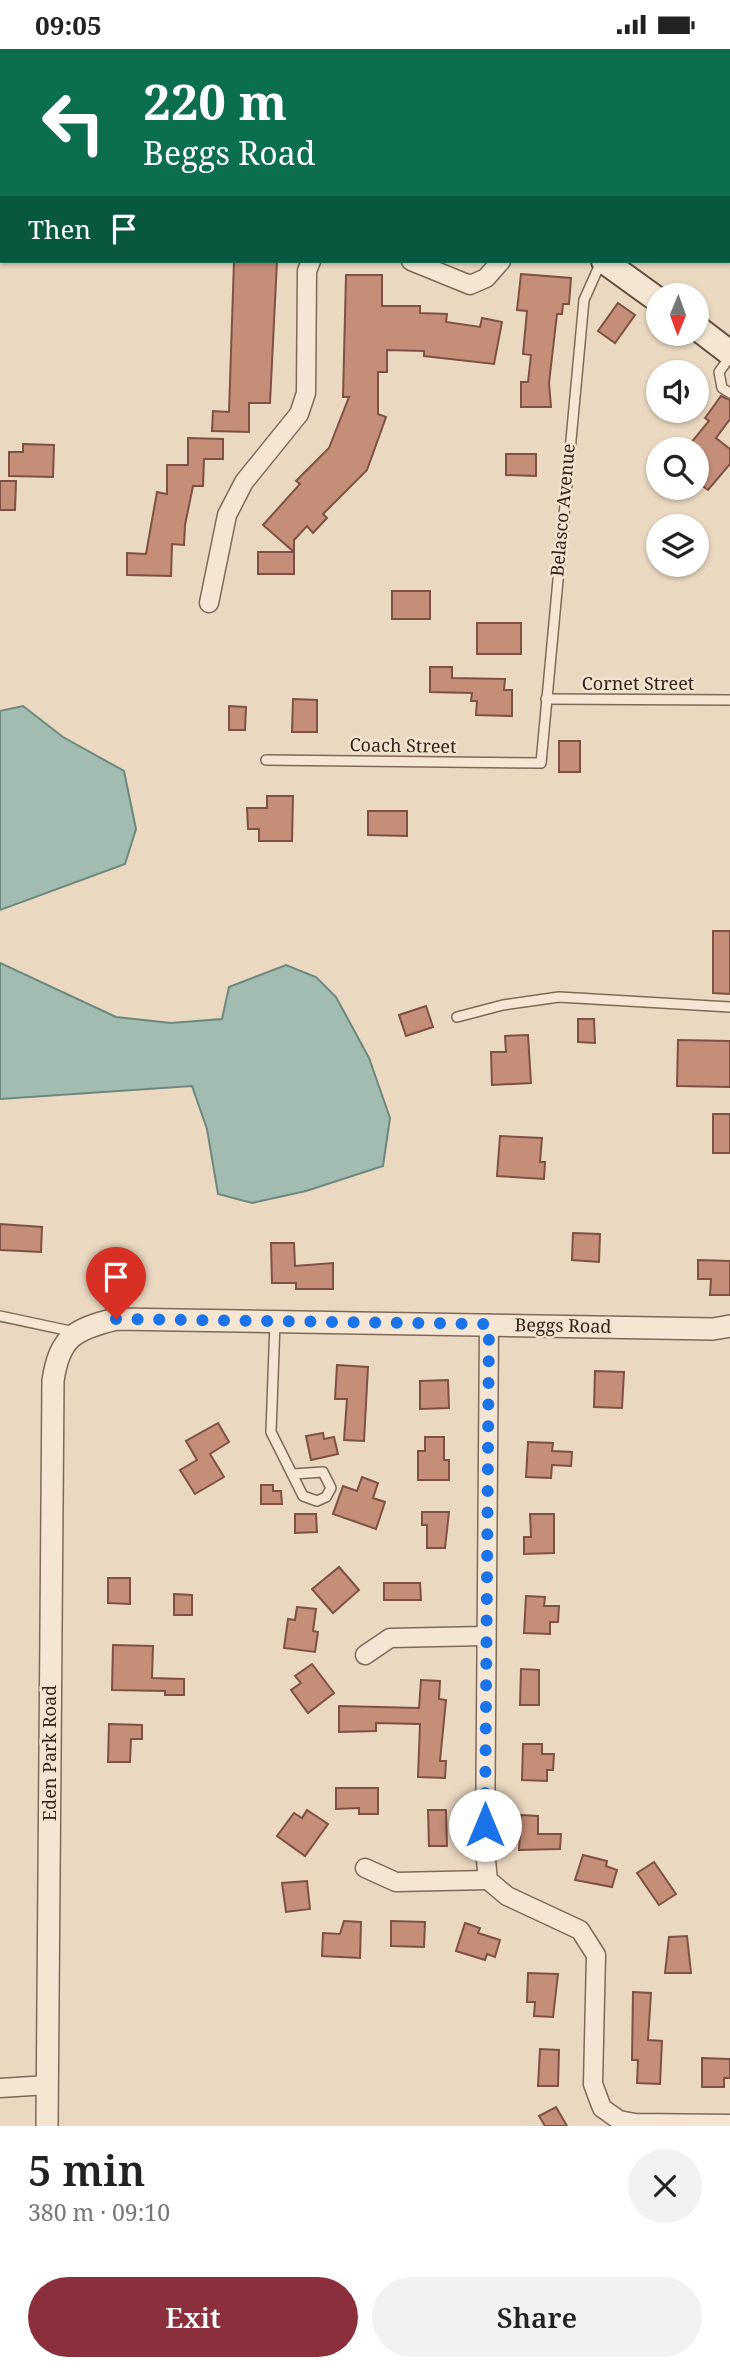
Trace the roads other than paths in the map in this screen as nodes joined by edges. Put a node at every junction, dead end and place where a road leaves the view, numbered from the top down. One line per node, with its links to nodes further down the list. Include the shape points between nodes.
1 (310, 263): 10 (street, via 306,393 299,414 244,482 227,515)
2 (416, 263): 3 (street, via 470,285 486,278)
3 (499, 263)
4 (602, 263): 11 (lane, Belasco Avenue, via 584,300)
5 (606, 263): 6 (main road)
6 (646, 291)
7 (709, 338): 8 (main road)
8 (730, 355): 9 (lane, via 719,372 722,388)
9 (730, 393)
10 (209, 603)
11 (546, 699): 12 (lane, Cornet Street); 14 (lane, Belasco Avenue)
12 (730, 700)
13 (266, 760): 14 (lane, Coach Street)
14 (541, 763)
15 (730, 1007): 16 (lane, via 559,997)
16 (457, 1017)
17 (0, 1315): 21 (lane)
18 (275, 1320): 19 (street, Beggs Road); 21 (street, Beggs Road, via 116,1319); 22 (lane, via 270,1423)
19 (489, 1324): 20 (street, Beggs Road); 23 (street)
20 (730, 1326)
21 (77, 1332): 27 (street, Eden Park Road, via 66,1339 55,1362 53,1381)
22 (293, 1474)
23 (484, 1636): 24 (street, via 390,1638); 26 (street)
24 (365, 1654)
25 (365, 1868): 26 (street, via 396,1882)
26 (488, 1880): 29 (street, via 507,1896 580,1930 596,1955 593,2084 602,2108 619,2120 635,2123)
27 (48, 2085): 28 (street); 30 (street, Eden Park Road)
28 (0, 2088)
29 (730, 2124)
30 (47, 2126)

